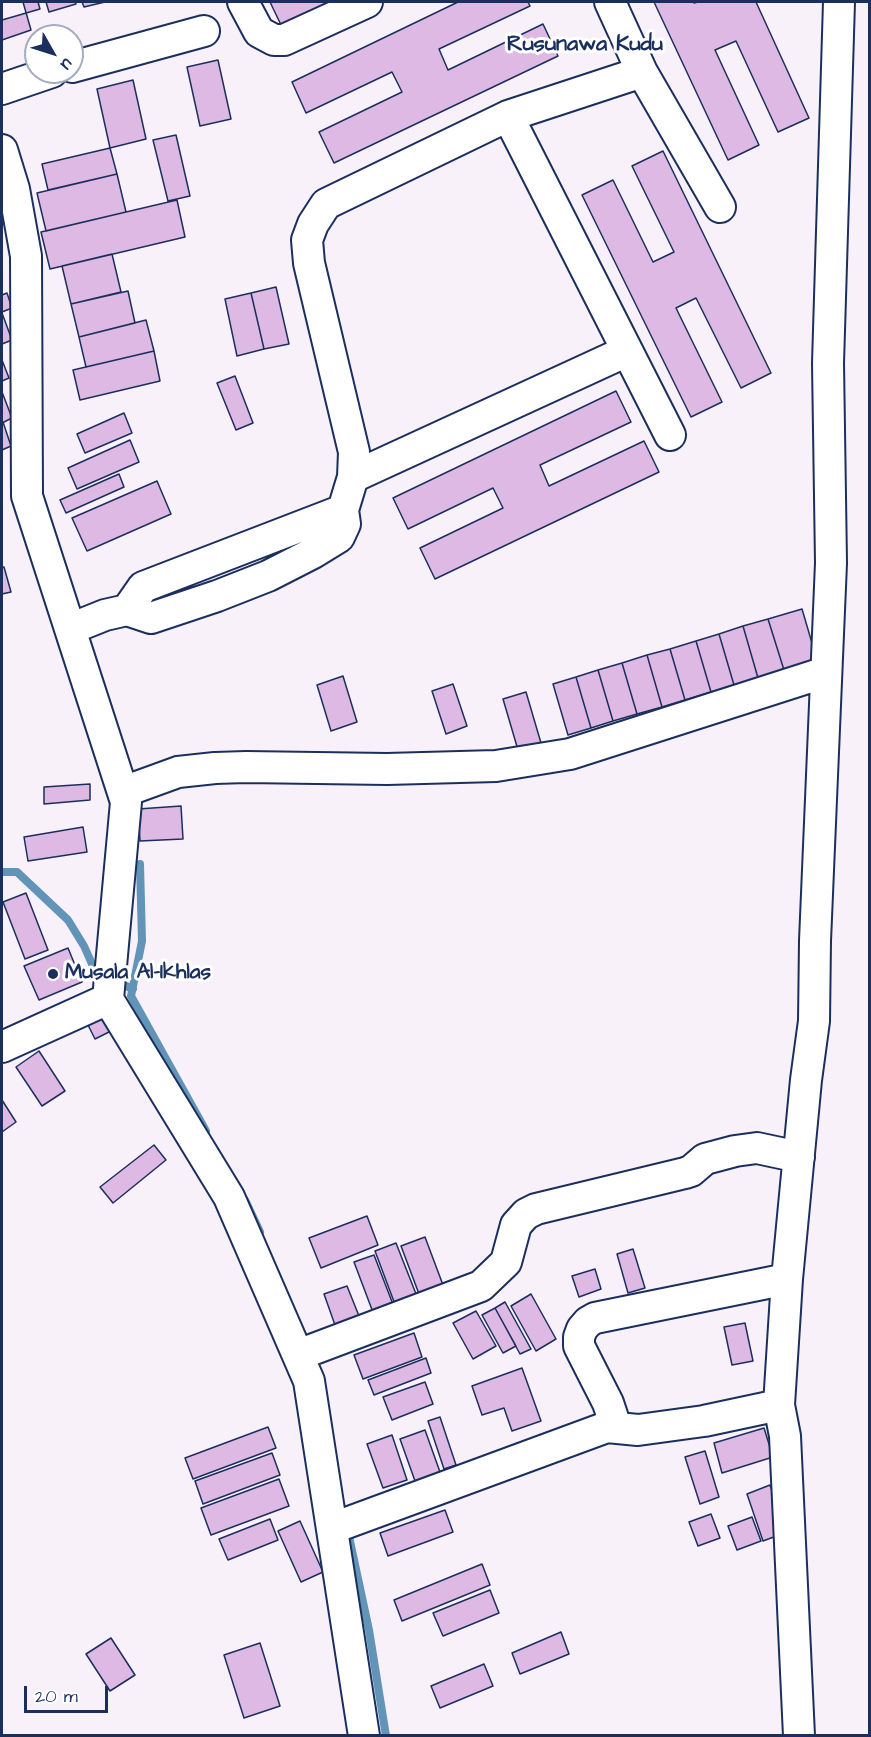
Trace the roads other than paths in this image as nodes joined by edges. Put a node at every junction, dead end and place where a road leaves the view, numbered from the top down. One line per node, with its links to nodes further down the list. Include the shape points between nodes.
1 (243, 2): 2 (street, via 259,32 274,40 284,40)
2 (367, 2)
3 (610, 2): 7 (street)
4 (838, 2): 22 (street, via 828,363 831,563)
5 (204, 31): 6 (street)
6 (84, 64)
7 (642, 72): 10 (street); 12 (street)
8 (24, 82): 9 (street)
9 (2, 89)
10 (508, 117): 13 (street); 16 (street, via 326,204 312,224 307,240 309,263 354,452)
11 (2, 150): 15 (street, via 14,189 26,256)
12 (720, 207)
13 (627, 351): 14 (street); 16 (street)
14 (670, 435)
15 (14, 475): 21 (street, via 27,496)
16 (353, 477): 17 (street)
17 (343, 510): 18 (street); 19 (street, via 345,524 339,537 268,576)
18 (204, 564): 19 (street); 20 (street, via 143,587)
19 (217, 596): 20 (street, via 151,618)
20 (127, 610): 21 (street)
21 (70, 629): 23 (street)
22 (826, 672): 23 (street, via 570,754 485,766 216,768 178,772); 26 (street, via 814,1021)
23 (123, 792): 24 (street, via 126,802)
24 (108, 999): 25 (street); 28 (street, via 230,1197)
25 (2, 1047)
26 (799, 1157): 27 (street); 28 (street, via 757,1149 735,1151 705,1159 685,1173 536,1209 516,1225 506,1263 481,1286)
27 (787, 1279): 29 (street); 30 (street, via 588,1322 579,1337 579,1347)
28 (298, 1355): 31 (street, via 309,1381)
29 (779, 1405): 30 (street, via 638,1430); 33 (street, via 785,1436)
30 (616, 1427): 31 (street, via 607,1427)
31 (333, 1528): 32 (street)
32 (364, 1736)
33 (799, 1736)

